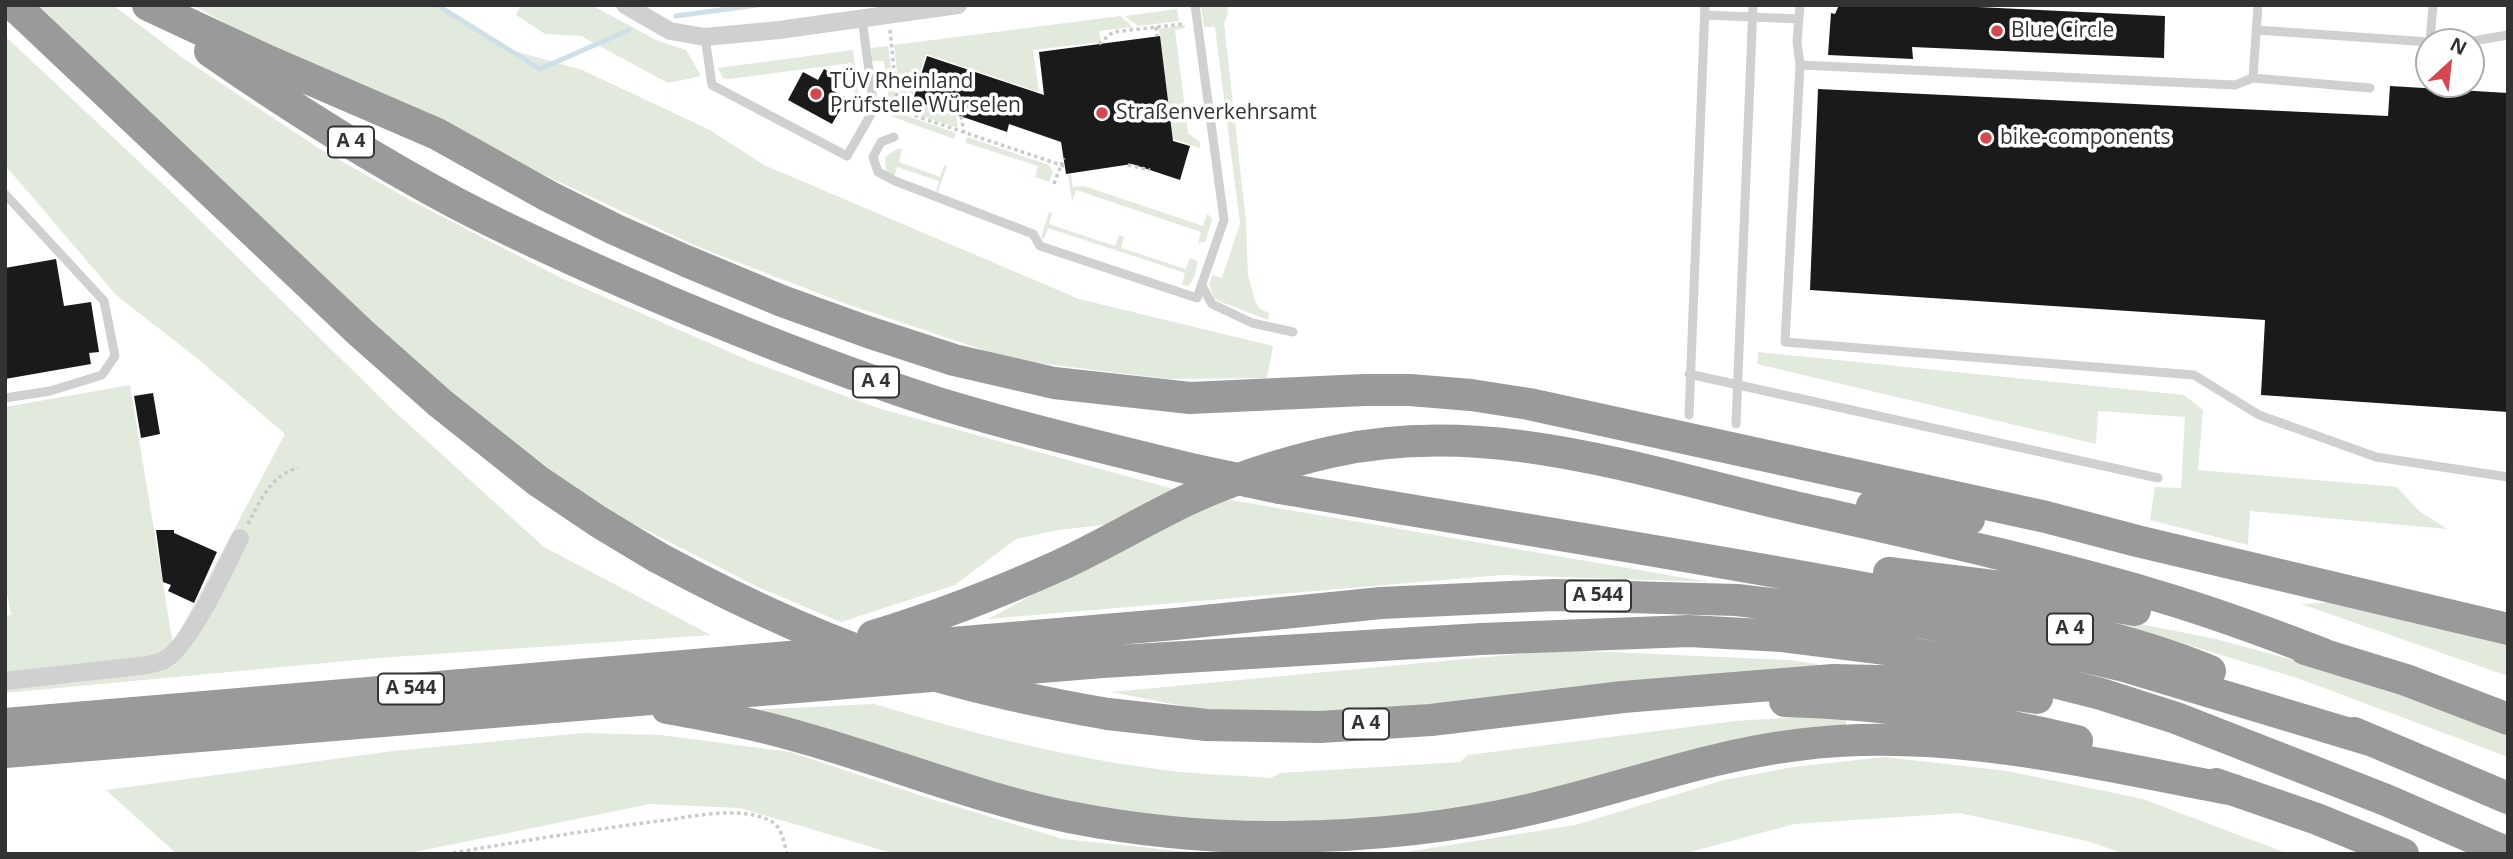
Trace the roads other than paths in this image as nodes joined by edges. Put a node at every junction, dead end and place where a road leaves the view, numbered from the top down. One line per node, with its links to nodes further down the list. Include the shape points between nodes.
1 (14, 5): 42 (highway, A 4, bridge, via 440,403 538,481 599,522 768,613 878,657 991,691 1108,714 1206,725 1321,727 1430,720)
2 (147, 5): 36 (highway, via 415,124 559,201 686,261 782,301 954,360 1054,383 1190,397 1364,390 1471,395 1911,487); 37 (highway, A 4, bridge, via 257,84 452,201 568,258 750,336 872,381 1035,431 1280,488)
3 (625, 5): 17 (street, via 670,31)
4 (958, 5): 12 (street)
5 (1195, 5): 25 (lane, via 1224,220)
6 (1753, 5): 11 (lane)
7 (1800, 5): 13 (lane)
8 (2258, 5): 15 (lane)
9 (2433, 5): 14 (lane)
10 (1705, 10): 11 (lane); 27 (lane)
11 (1752, 17): 13 (lane); 28 (lane)
12 (862, 18): 17 (street); 17 (lane, via 874,109 847,156 712,85)
13 (1799, 19): 20 (lane)
14 (2431, 28)
15 (2256, 30): 19 (lane); 21 (lane)
16 (2508, 35): 18 (lane)
17 (705, 37)
18 (2485, 39)
19 (2415, 41)
20 (1800, 65): 21 (lane, via 2235,85); 32 (lane, via 1785,342 2194,375 2259,415 2376,457)
21 (2253, 78): 22 (lane)
22 (2370, 88)
23 (894, 137): 25 (lane, via 881,142 873,157 878,172 895,181 1033,234 1040,246 1197,298)
24 (5, 194): 29 (lane, via 104,300 115,356 102,375 50,391)
25 (1202, 286): 26 (lane, via 1212,304 1252,323)
26 (1293, 332)
27 (1689, 374): 28 (lane); 30 (lane)
28 (1739, 385): 31 (lane); 33 (lane)
29 (5, 398)
30 (1689, 415)
31 (1736, 424)
32 (2508, 477)
33 (2158, 478)
34 (1699, 485): 36 (highway); 39 (highway, via 2095,578); 40 (highway, via 1531,447 1471,440 1378,443 1261,470 1190,499 1058,566 923,621)
35 (240, 538): 41 (street, via 207,603 165,660)
36 (2137, 541): 38 (highway)
37 (1751, 567): 39 (highway, via 1872,572 2009,587 2233,630); 47 (highway, A 4, via 2018,618 2132,645 2201,667)
38 (2508, 629)
39 (2323, 654): 44 (highway)
40 (808, 655): 45 (highway, A 544); 47 (highway, A 544, via 1381,603 1554,595 1696,597 1861,614 2021,642 2124,666)
41 (5, 681)
42 (1623, 697): 46 (highway, A 4, via 1833,680 1923,682 2076,705); 49 (highway, via 1846,703 1954,715 2095,746)
43 (624, 701): 46 (highway, A 544, via 1102,662 1689,631 1782,636 1894,650 2022,674 2136,704); 48 (highway, A 544); 49 (highway, via 773,729 974,793 1067,817 1217,835 1376,834 1456,825 1755,752 1873,739 1978,744)
44 (2508, 719)
45 (5, 723)
46 (2228, 740): 51 (highway, A 4)
47 (2373, 741): 50 (highway, A 4)
48 (5, 752)
49 (2234, 790): 52 (highway)
50 (2508, 798)
51 (2508, 853)
52 (2403, 854)

